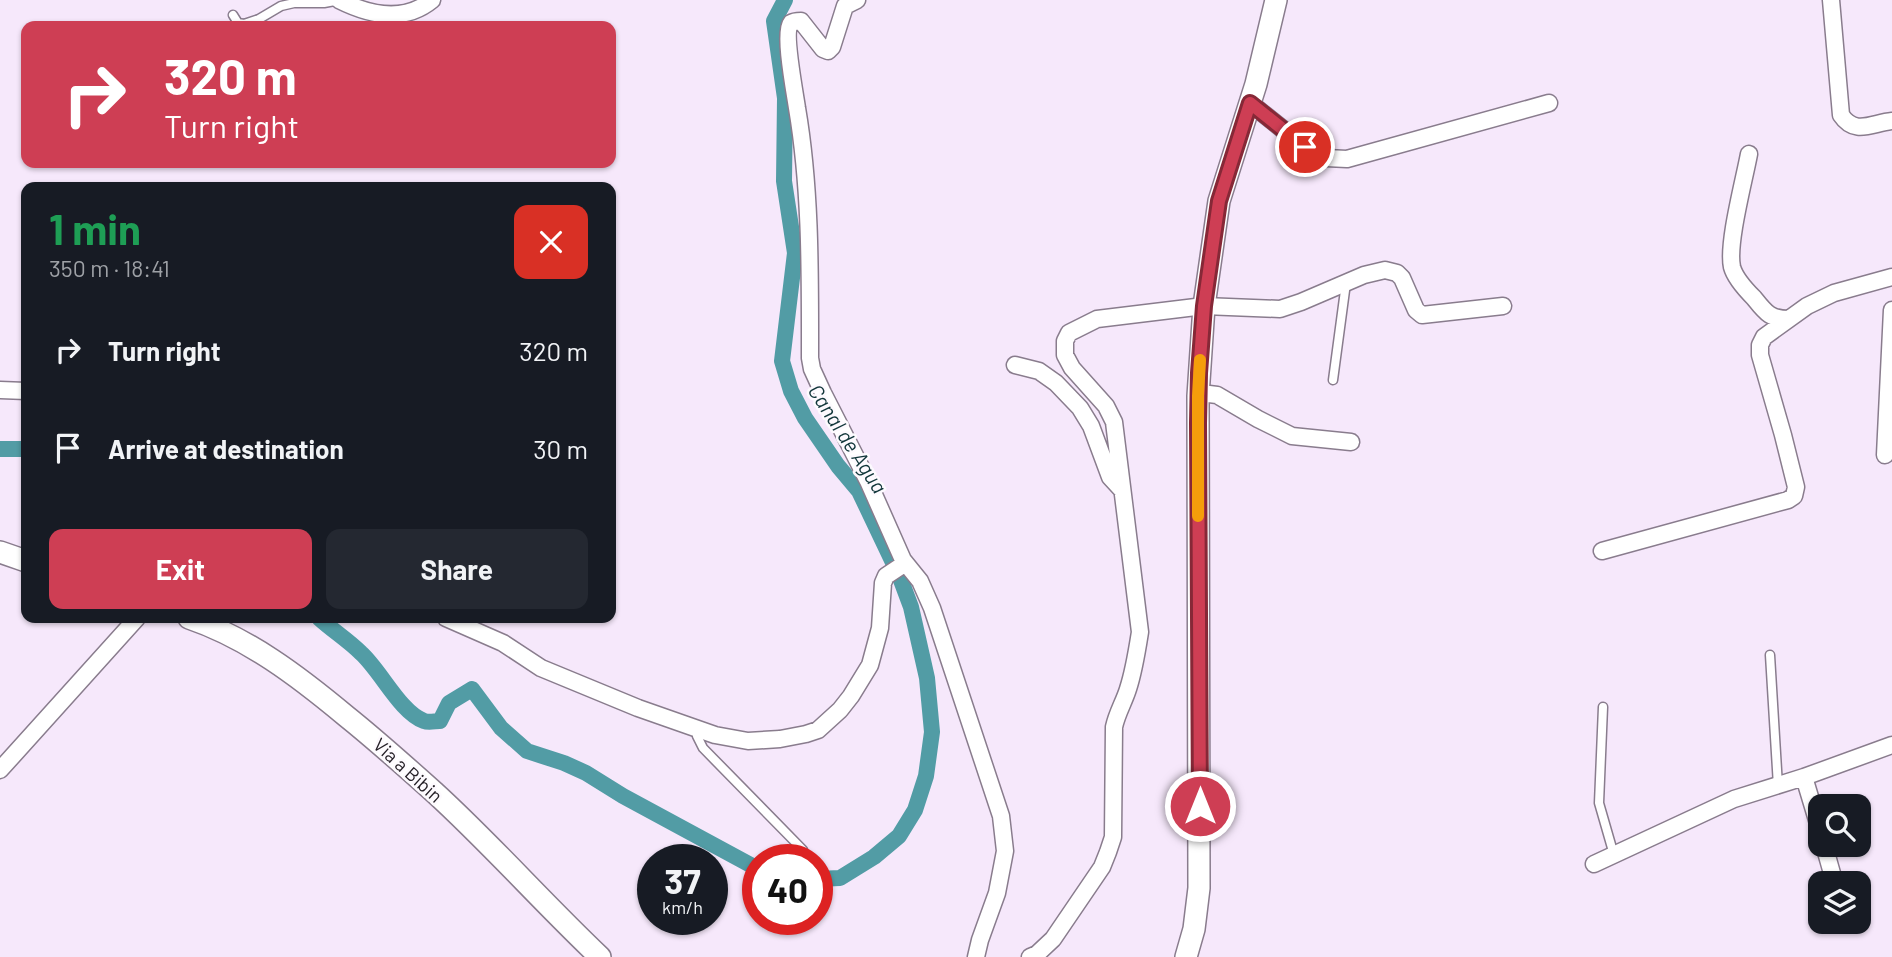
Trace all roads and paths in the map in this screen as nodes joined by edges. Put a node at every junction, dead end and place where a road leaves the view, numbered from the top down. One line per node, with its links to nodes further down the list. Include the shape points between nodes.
1 (340, 0): 2 (street, via 384,15 403,14); 8 (lane, via 293,3)
2 (432, 0)
3 (857, 0): 30 (street, via 845,6 828,51 801,21 793,22 789,60 806,196 810,358 822,393 868,481)
4 (1276, 0): 9 (street)
5 (1831, 0): 11 (street, via 1841,115 1857,128)
6 (233, 15): 7 (lane)
7 (237, 21)
8 (253, 21)
9 (1250, 103): 10 (street, via 1305,147 1326,158 1347,159); 15 (street, via 1219,201)
10 (1549, 103)
11 (1892, 121)
12 (1749, 155): 18 (street, via 1733,237 1733,270 1768,315)
13 (1892, 276): 18 (street, via 1834,293)
14 (1346, 283): 15 (street, via 1280,309); 16 (street, via 1385,270 1397,272 1422,316); 20 (lane)
15 (1204, 306): 23 (street); 26 (street, via 1097,319 1069,333 1065,341 1065,355 1072,368 1106,406 1114,422)
16 (1503, 306)
17 (1892, 310): 25 (street)
18 (1789, 319): 27 (street, via 1764,337 1760,355 1796,487 1794,496)
19 (1015, 365): 26 (street, via 1039,371 1080,408 1110,477)
20 (1333, 380)
21 (0, 390): 22 (street)
22 (21, 391)
23 (1198, 396): 24 (street, via 1217,395 1292,436); 48 (street, via 1199,888)
24 (1351, 442)
25 (1885, 455)
26 (1122, 490): 47 (street, via 1140,632 1128,690 1114,727 1113,837 1102,867 1053,939)
27 (1602, 551)
28 (0, 552): 29 (street)
29 (21, 559)
30 (896, 568): 36 (street, via 883,583 880,628 870,665 846,703 818,730 748,741); 46 (street, via 920,581 932,608 1001,816 1005,850)
31 (132, 623): 38 (street)
32 (204, 623): 45 (street, Via a Bibin, via 297,676 366,733 435,793)
33 (457, 623): 36 (street, via 503,643 541,668)
34 (1770, 654): 40 (lane)
35 (1603, 707): 43 (lane, via 1599,803)
36 (697, 729): 42 (lane, via 703,748)
37 (1892, 745): 39 (street)
38 (0, 770)
39 (1804, 778): 40 (street); 41 (street)
40 (1778, 786): 43 (street, via 1734,799)
41 (1809, 794)
42 (797, 844)
43 (1614, 855): 44 (street)
44 (1594, 864)
45 (600, 957)
46 (976, 957)
47 (1030, 957)
48 (1186, 957)

